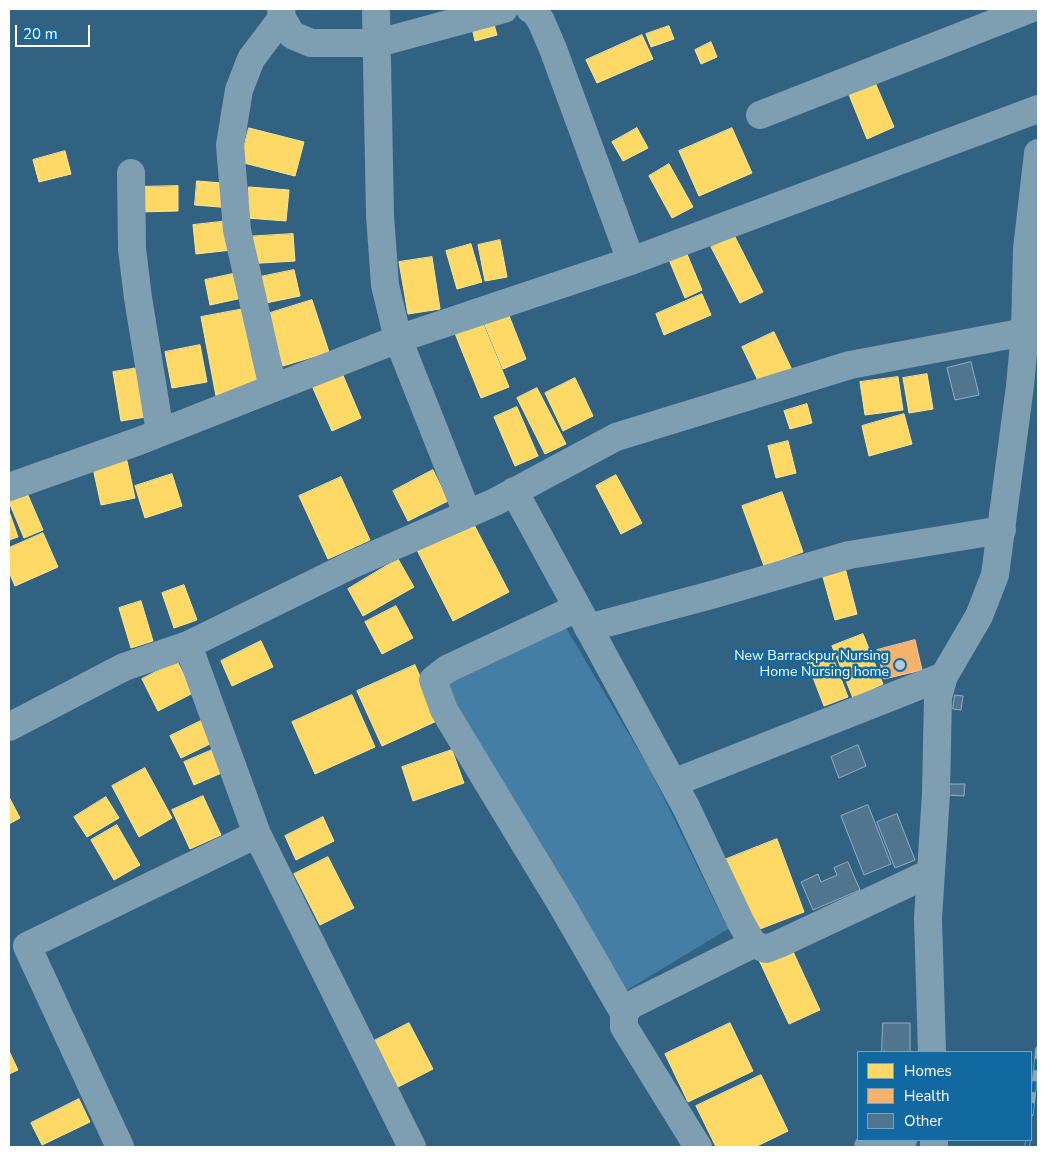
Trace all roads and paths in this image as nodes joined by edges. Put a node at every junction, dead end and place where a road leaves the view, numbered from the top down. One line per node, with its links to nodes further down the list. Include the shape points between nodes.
1 (376, 9): 6 (street)
2 (504, 9): 6 (street)
3 (533, 9): 11 (street, via 553,49)
4 (1030, 9): 8 (street)
5 (281, 13): 6 (street, via 292,35 311,43); 14 (street, via 251,59 239,90 230,145 237,230)
6 (378, 43): 13 (street, via 380,215 386,285)
7 (1038, 109): 11 (street)
8 (760, 115)
9 (1038, 153): 12 (street, via 1027,249)
10 (131, 173): 15 (street, via 132,249)
11 (631, 261): 13 (street)
12 (1025, 332): 17 (street, via 850,365 616,437); 19 (street)
13 (398, 339): 14 (street); 18 (street)
14 (273, 388): 15 (street)
15 (160, 432): 16 (street)
16 (9, 487)
17 (514, 491): 18 (street); 20 (street)
18 (467, 513): 21 (street)
19 (1002, 530): 20 (street, via 849,555 715,594); 22 (street, via 995,575 979,616)
20 (582, 618): 24 (street); 28 (street, via 447,669 433,680 444,710)
21 (188, 644): 23 (street, via 124,667); 25 (street)
22 (944, 676): 24 (street); 26 (street, via 938,697)
23 (9, 727)
24 (673, 783): 27 (street)
25 (258, 834): 31 (street, via 27,946); 32 (street)
26 (930, 873): 27 (street, via 779,944 766,949); 29 (street)
27 (753, 944): 28 (street, via 631,1004)
28 (624, 1013): 33 (street, via 624,1027)
29 (932, 1051)
30 (898, 1141): 34 (street)
31 (120, 1147)
32 (412, 1147)
33 (698, 1147)
34 (868, 1147)

